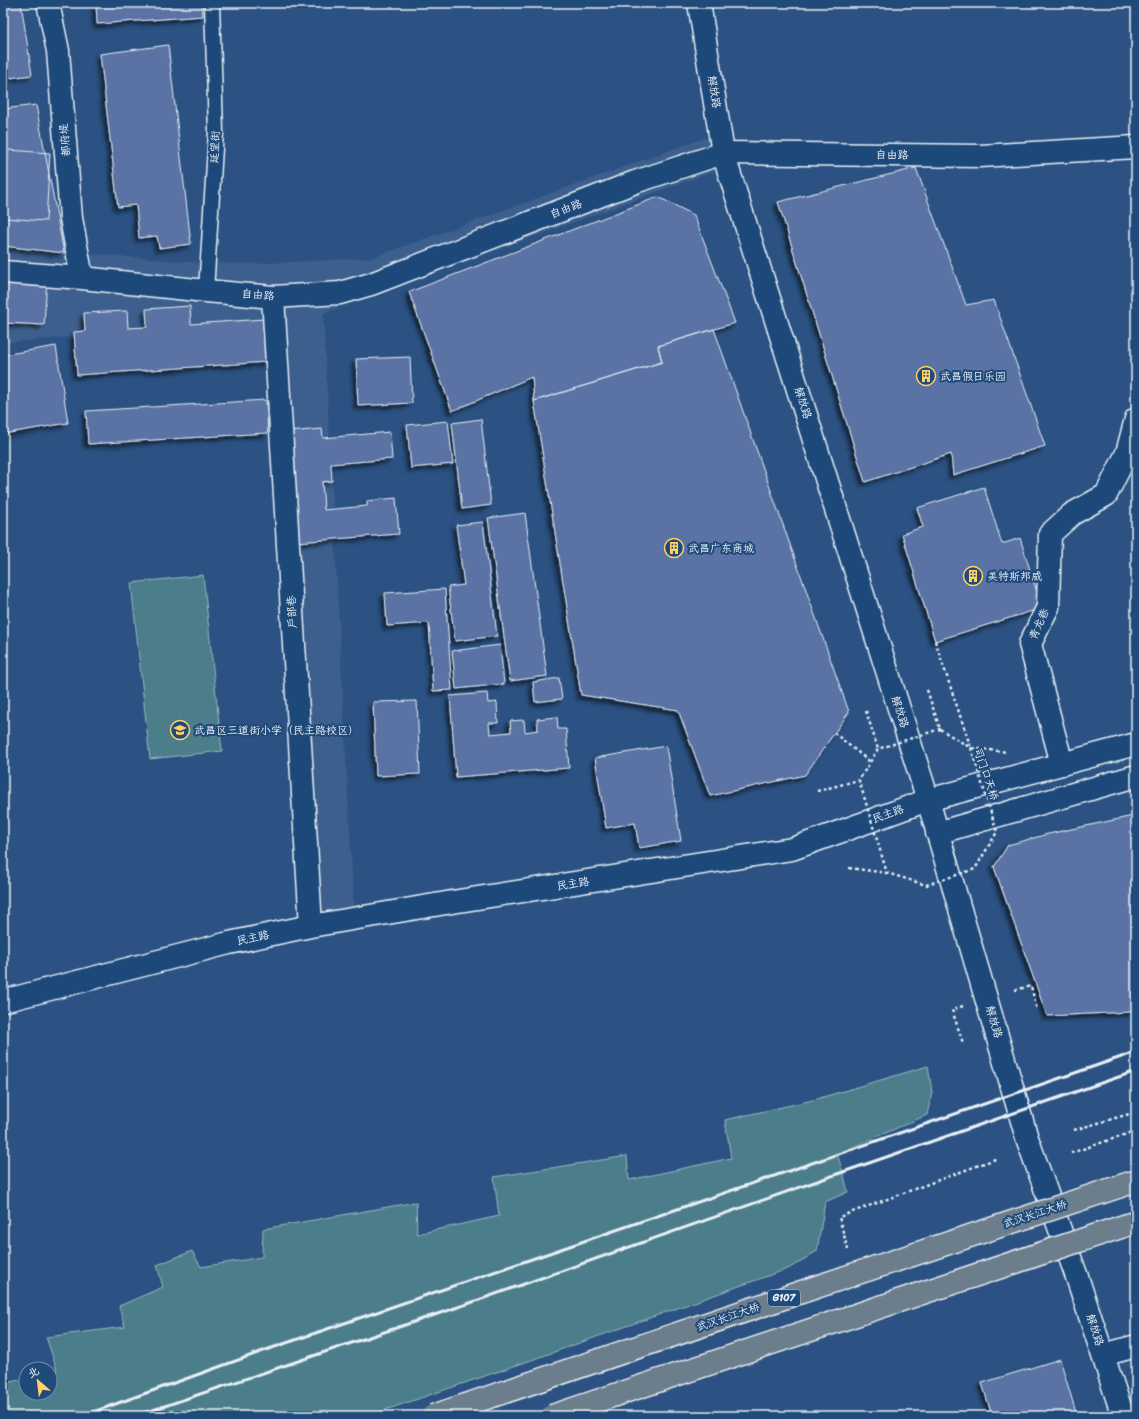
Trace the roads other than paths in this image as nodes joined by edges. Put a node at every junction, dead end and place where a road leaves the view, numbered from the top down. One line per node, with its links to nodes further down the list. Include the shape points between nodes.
1 (48, 3): 7 (street, 都府堤, via 58,51 71,218)
2 (212, 3): 8 (lane, 延望街, via 216,132)
3 (699, 3): 5 (street, 解放路)
4 (1136, 147): 5 (street, 自由路, via 980,156)
5 (724, 153): 9 (street, 自由路, via 635,182 371,284 340,293); 14 (street, 解放路)
6 (3, 272): 7 (street, 自由路)
7 (82, 278): 8 (street, 自由路)
8 (206, 291): 9 (street, 自由路)
9 (274, 297): 16 (street, 户部巷)
10 (1136, 419): 12 (street, 青龙巷, via 1127,453 1106,495 1072,514 1050,534 1048,607 1030,644)
11 (1136, 744): 12 (street, 民主路)
12 (1062, 764): 14 (street, 民主路)
13 (1136, 776): 15 (street)
14 (928, 800): 15 (street, 解放路); 16 (street, 民主路, via 792,849)
15 (938, 833): 21 (street, 解放路, via 1027,1138)
16 (311, 926): 17 (street, 民主路, via 229,943)
17 (3, 1001)
18 (1136, 1181): 22 (highway, 武汉长江大桥 / G107, bridge)
19 (1136, 1222): 23 (highway, bridge)
20 (1136, 1346): 21 (street)
21 (1103, 1355): 24 (street, 解放路)
22 (433, 1416)
23 (552, 1416)
24 (1123, 1416)

